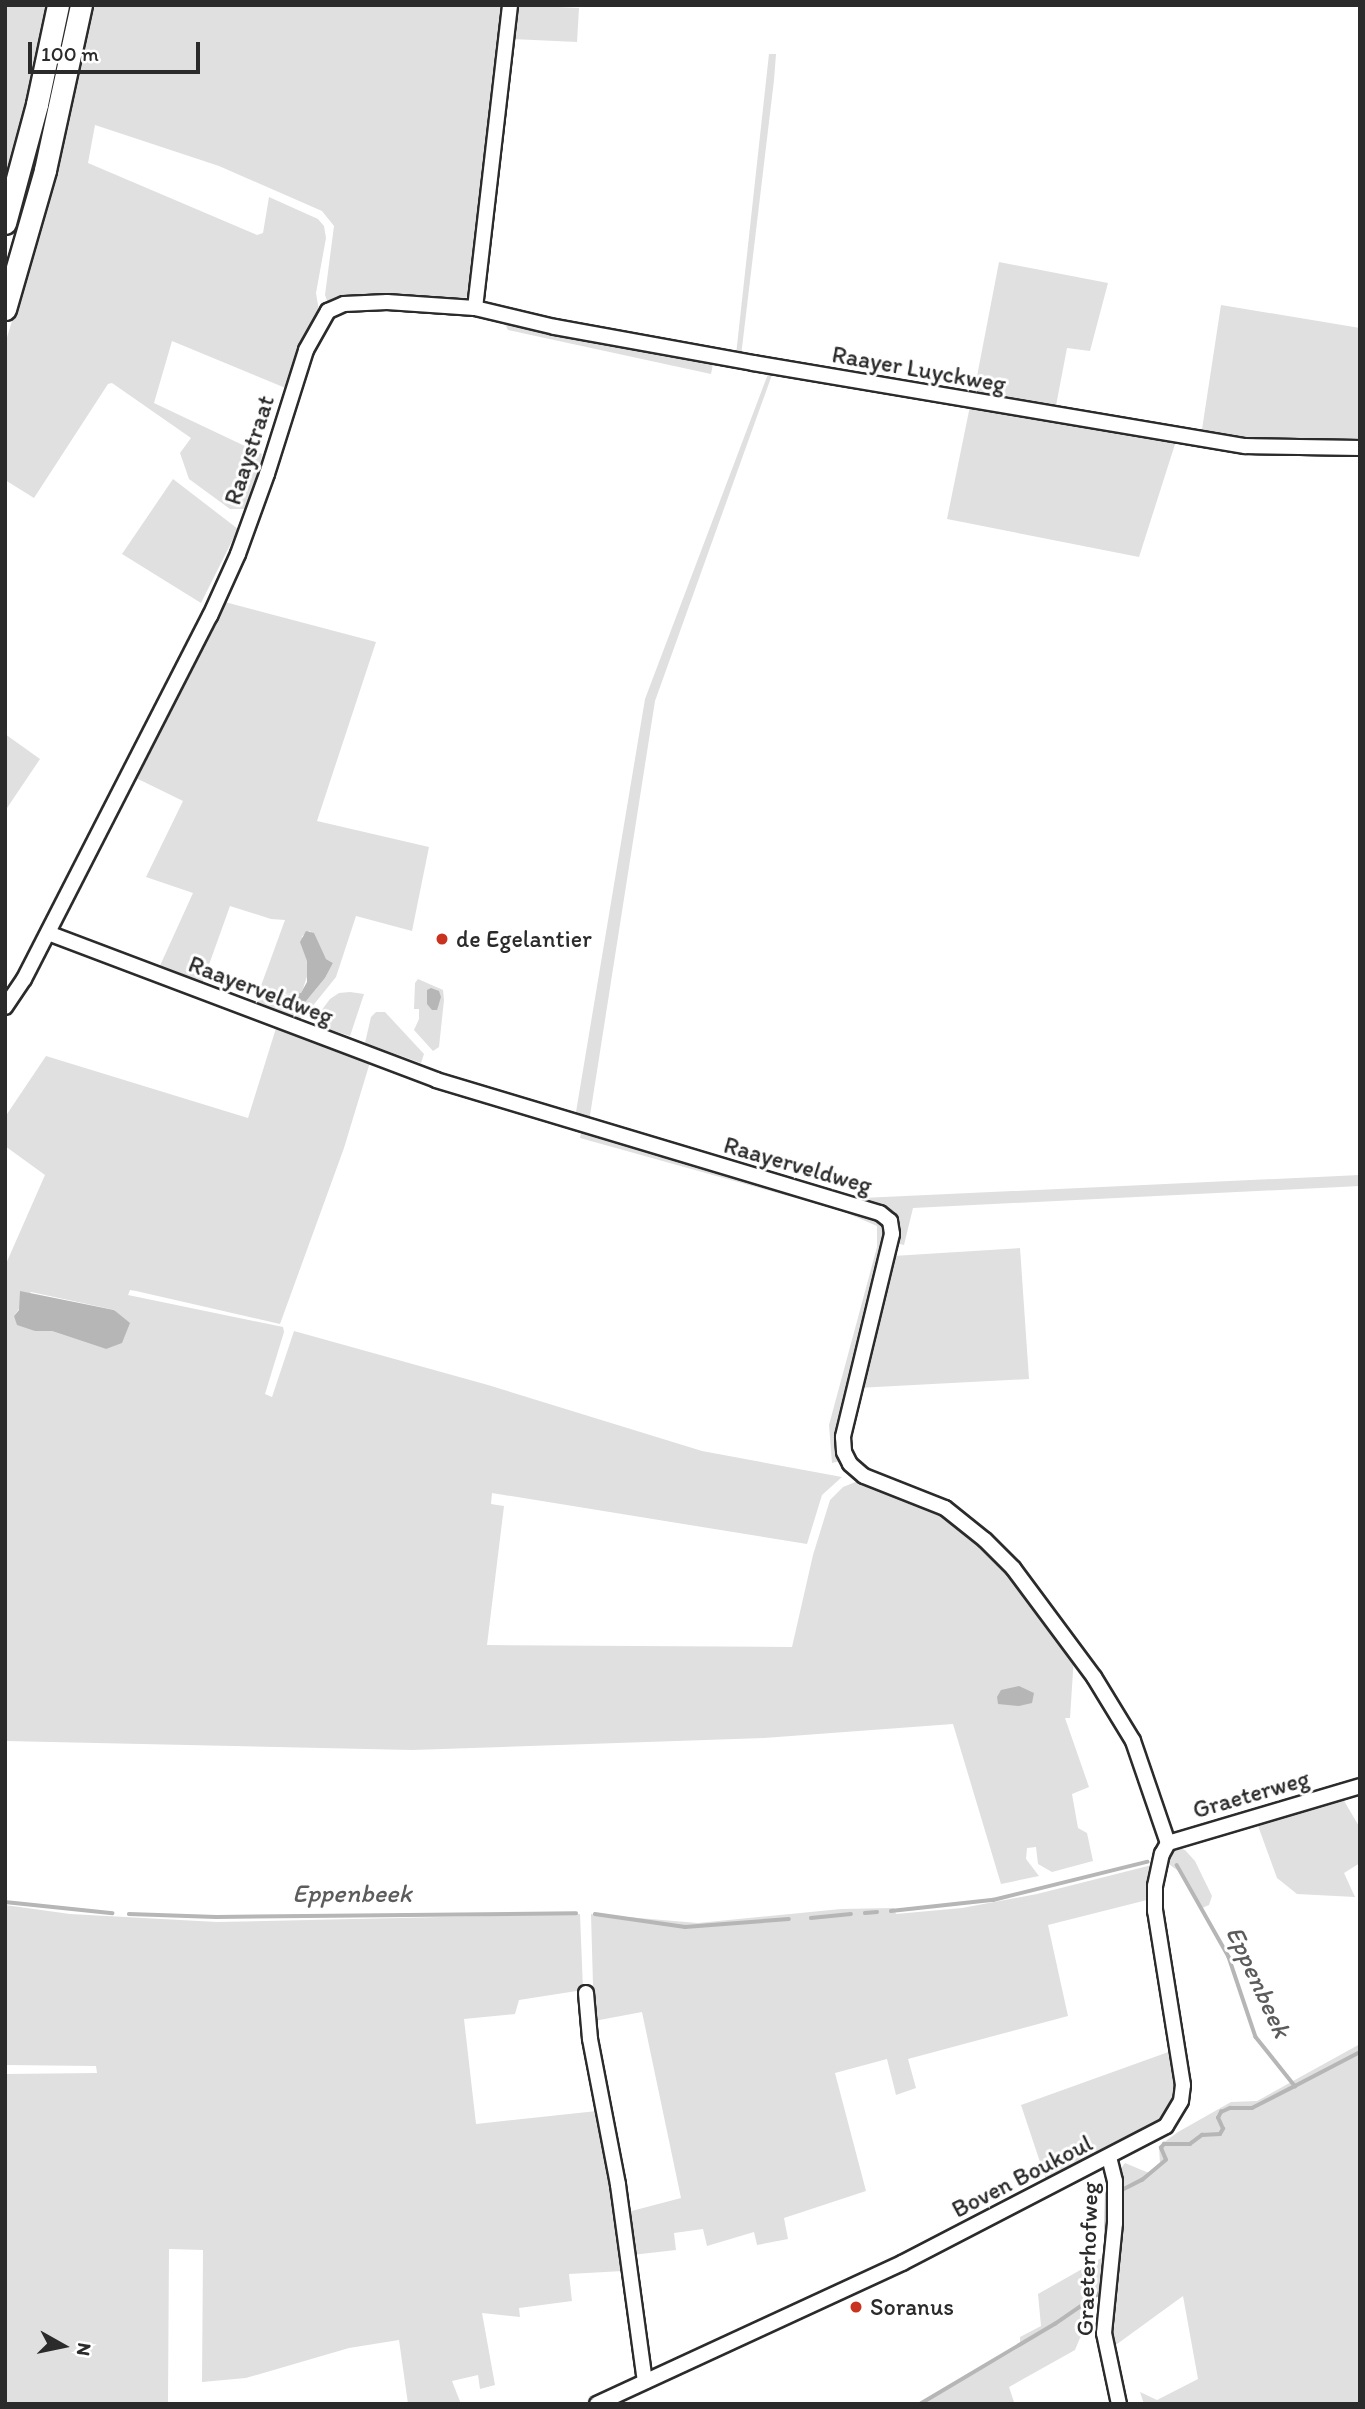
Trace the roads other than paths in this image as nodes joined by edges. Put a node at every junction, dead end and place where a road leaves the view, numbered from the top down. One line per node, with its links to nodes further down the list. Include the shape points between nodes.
1 (58, 5): 4 (highway)
2 (81, 5): 6 (highway, via 45,170)
3 (510, 5): 5 (street)
4 (5, 223)
5 (475, 308): 7 (street, Raayer Luyckweg, via 752,363 1245,446); 8 (street, Raaystraat, via 387,302 344,304 328,311 306,349 267,474 210,616)
6 (5, 309)
7 (1360, 448)
8 (48, 933): 9 (street, Raaystraat); 11 (street, Raayerveldweg, via 436,1080 880,1213 890,1221 892,1234 843,1437 844,1452 864,1476 946,1508 1013,1569 1094,1677 1133,1741)
9 (5, 1007)
10 (1360, 1787): 11 (street, Graeterweg)
11 (1165, 1849): 13 (street, Boven Boukoul, via 1155,1886 1155,1911 1180,2055 1181,2101 1166,2126)
12 (586, 1993): 14 (street)
13 (1110, 2157): 14 (street, Boven Boukoul, via 902,2263); 16 (street, Graeterhofweg, via 1115,2223 1104,2333)
14 (645, 2381): 15 (street, Boven Boukoul)
15 (597, 2404)
16 (1119, 2404)

